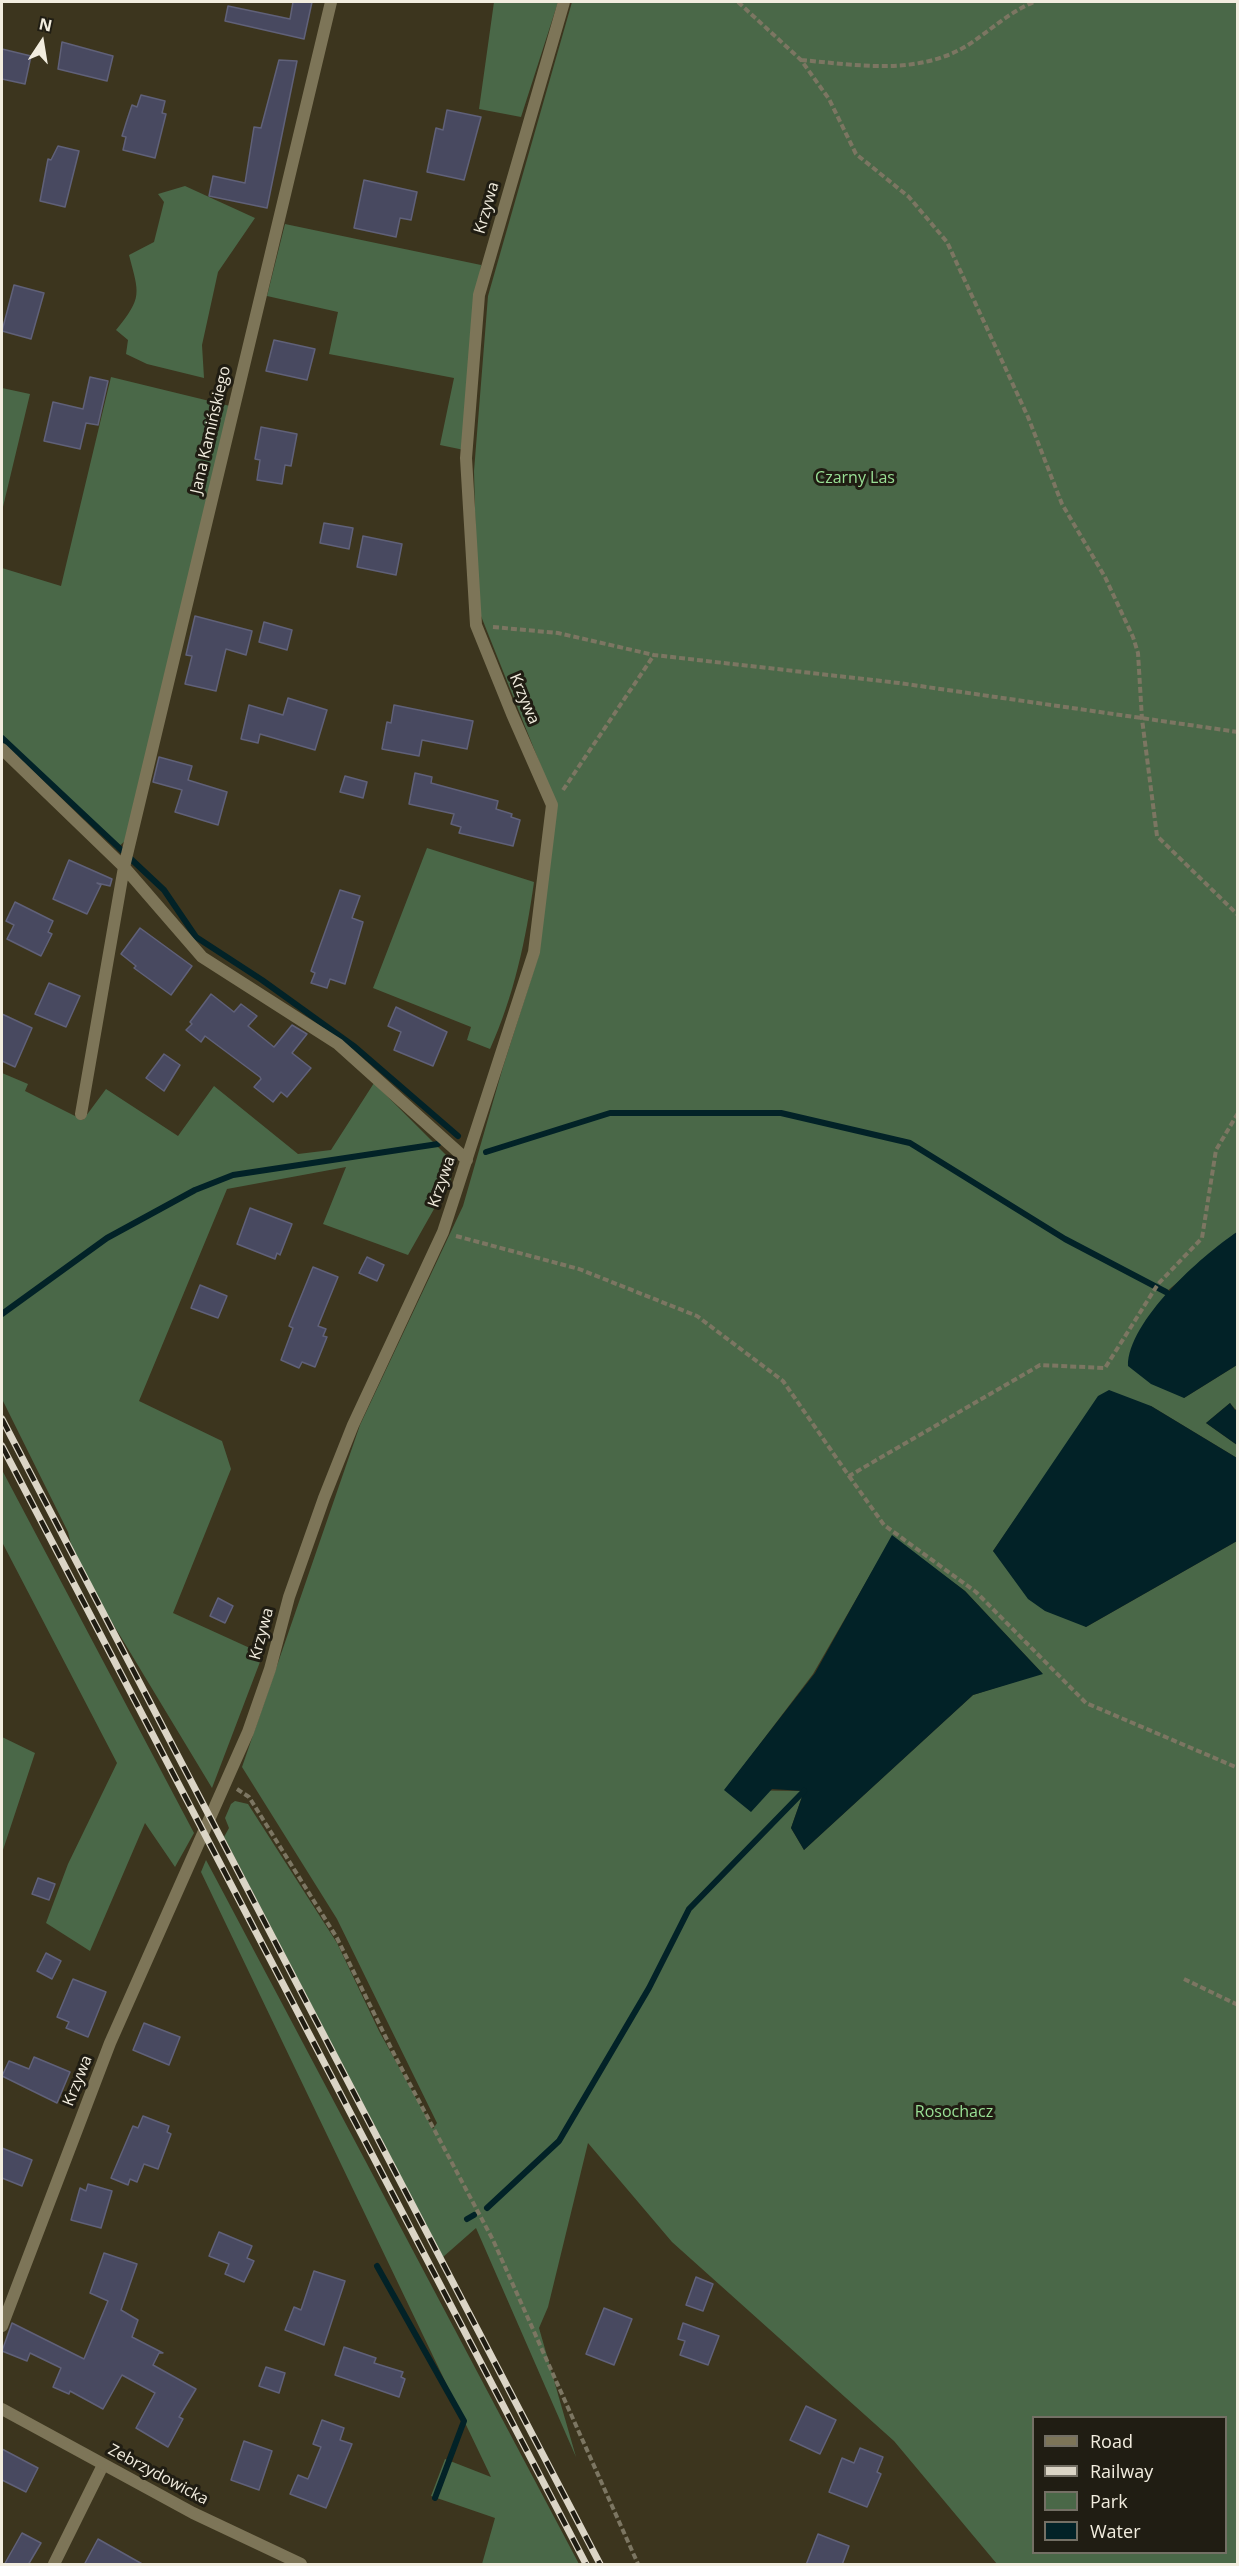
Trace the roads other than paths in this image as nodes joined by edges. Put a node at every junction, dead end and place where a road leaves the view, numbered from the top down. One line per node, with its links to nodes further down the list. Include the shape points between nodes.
1 (331, 2): 4 (street, Jana Kamińskiego)
2 (564, 2): 6 (street, Krzywa, via 479,295 466,458 476,625 552,805 534,952)
3 (2, 749): 4 (street)
4 (124, 867): 5 (street, Jana Kamińskiego); 6 (street, via 202,957 338,1044)
5 (81, 1114)
6 (467, 1160): 7 (street, Krzywa, via 443,1232 353,1425 289,1597 263,1690 227,1782 110,2043)
7 (2, 2326)
8 (2, 2409): 9 (street, Zebrzydowicka)
9 (103, 2465): 10 (street); 11 (street, Zebrzydowicka)
10 (54, 2565)
11 (301, 2565)

